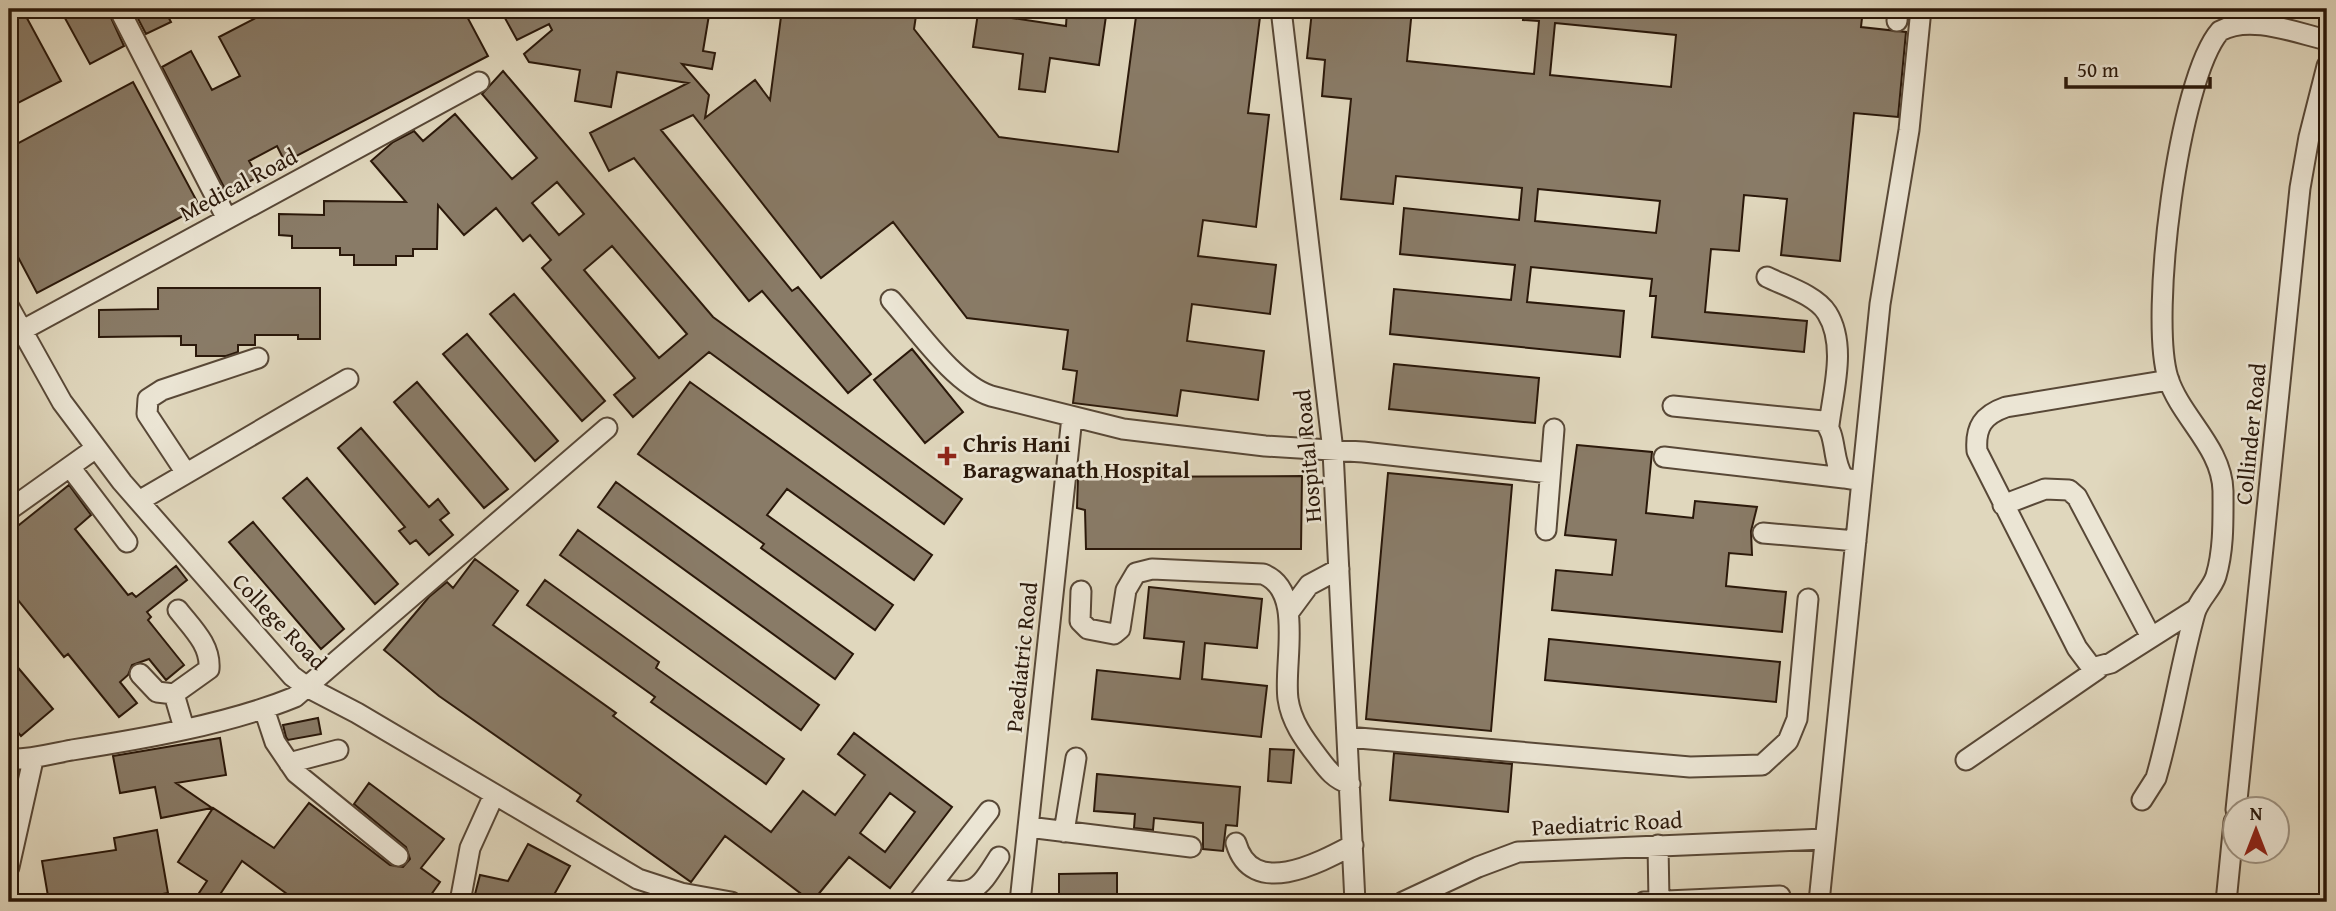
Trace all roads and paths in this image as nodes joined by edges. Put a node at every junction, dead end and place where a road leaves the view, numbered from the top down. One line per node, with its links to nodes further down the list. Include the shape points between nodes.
1 (119, 9): 7 (street)
2 (1281, 9): 21 (street, Hospital Road)
3 (1921, 9): 26 (street, via 1909,130)
4 (2327, 40): 14 (street, via 2277,28 2233,26 2216,35 2199,71 2168,220 2162,314)
5 (2327, 66): 56 (street, Collinder Road, via 2300,188)
6 (479, 82): 7 (street, Medical Road)
7 (226, 217): 11 (street, Medical Road)
8 (1767, 277): 17 (street, via 1827,312 1838,356)
9 (891, 300): 16 (street, via 979,392)
10 (9, 307): 11 (street, College Road)
11 (21, 331): 20 (street, College Road, via 62,402)
12 (258, 358): 24 (street, via 162,390 148,399 147,414)
13 (348, 379): 24 (street)
14 (2168, 380): 28 (street, via 1990,413 1976,434 1977,452); 37 (street, via 2206,441 2223,487 2216,578)
15 (1673, 406): 17 (street, via 1812,418)
16 (1072, 417): 21 (street, via 1124,429); 59 (street, Paediatric Road)
17 (1829, 425): 26 (street, via 1834,460)
18 (607, 428): 43 (street)
19 (1554, 429): 25 (street)
20 (96, 448): 23 (street); 27 (street, College Road)
21 (1333, 451): 25 (street); 34 (street, Hospital Road)
22 (1664, 457): 26 (street)
23 (70, 467): 29 (street); 33 (street)
24 (187, 473): 27 (street)
25 (1550, 473): 30 (street)
26 (1853, 480): 32 (street)
27 (139, 501): 43 (street, College Road, via 292,676)
28 (2003, 505): 40 (street, via 2045,489 2069,490 2077,497); 41 (street, via 2077,648 2087,664)
29 (9, 510)
30 (1546, 530)
31 (1763, 533): 32 (street)
32 (1856, 541): 61 (street)
33 (127, 542)
34 (1339, 569): 39 (street, via 1309,585); 47 (street, Hospital Road)
35 (1081, 591): 39 (street, via 1080,621 1088,629 1114,634 1120,629 1130,580 1136,573 1152,569 1262,574 1277,583)
36 (1808, 599): 47 (street, via 1797,719 1788,741 1762,765 1690,767)
37 (2196, 609): 40 (street); 57 (street, via 2157,778)
38 (178, 610): 44 (street, via 206,648 209,669)
39 (1289, 612): 54 (street, via 1291,711 1328,771)
40 (2151, 637): 41 (street)
41 (2098, 669): 52 (street)
42 (140, 674): 44 (street, via 157,692)
43 (307, 687): 45 (street); 55 (street, College Road)
44 (174, 694): 46 (street)
45 (264, 709): 46 (street); 53 (street, via 275,741)
46 (184, 727): 51 (street)
47 (1348, 737): 54 (street, Hospital Road)
48 (338, 750): 53 (street)
49 (1076, 758): 60 (street)
50 (9, 759): 51 (street)
51 (33, 760): 69 (street)
52 (1966, 760)
53 (289, 762): 66 (street, via 296,773)
54 (1350, 784): 63 (street, Hospital Road)
55 (495, 795): 72 (street, via 470,848); 73 (street, College Road, via 638,879)
56 (2237, 796)
57 (2142, 800)
58 (989, 811): 70 (street)
59 (1028, 827): 60 (street); 74 (street, Paediatric Road)
60 (1064, 832): 65 (street)
61 (1824, 839): 64 (street, Paediatric Road); 78 (street)
62 (1236, 843): 63 (street, via 1240,858 1249,867 1282,873 1321,863)
63 (1353, 845): 75 (street, Hospital Road)
64 (1658, 845): 76 (street, Paediatric Road, via 1518,852); 77 (street)
65 (1191, 847)
66 (398, 856)
67 (999, 857): 70 (street, via 982,886 972,892)
68 (2230, 866): 79 (street)
69 (9, 867)
70 (924, 895)
71 (1780, 896): 77 (street)
72 (460, 902)
73 (731, 902)
74 (1020, 902)
75 (1355, 902)
76 (1403, 902)
77 (1651, 902)
78 (1818, 902)
79 (2226, 902)

